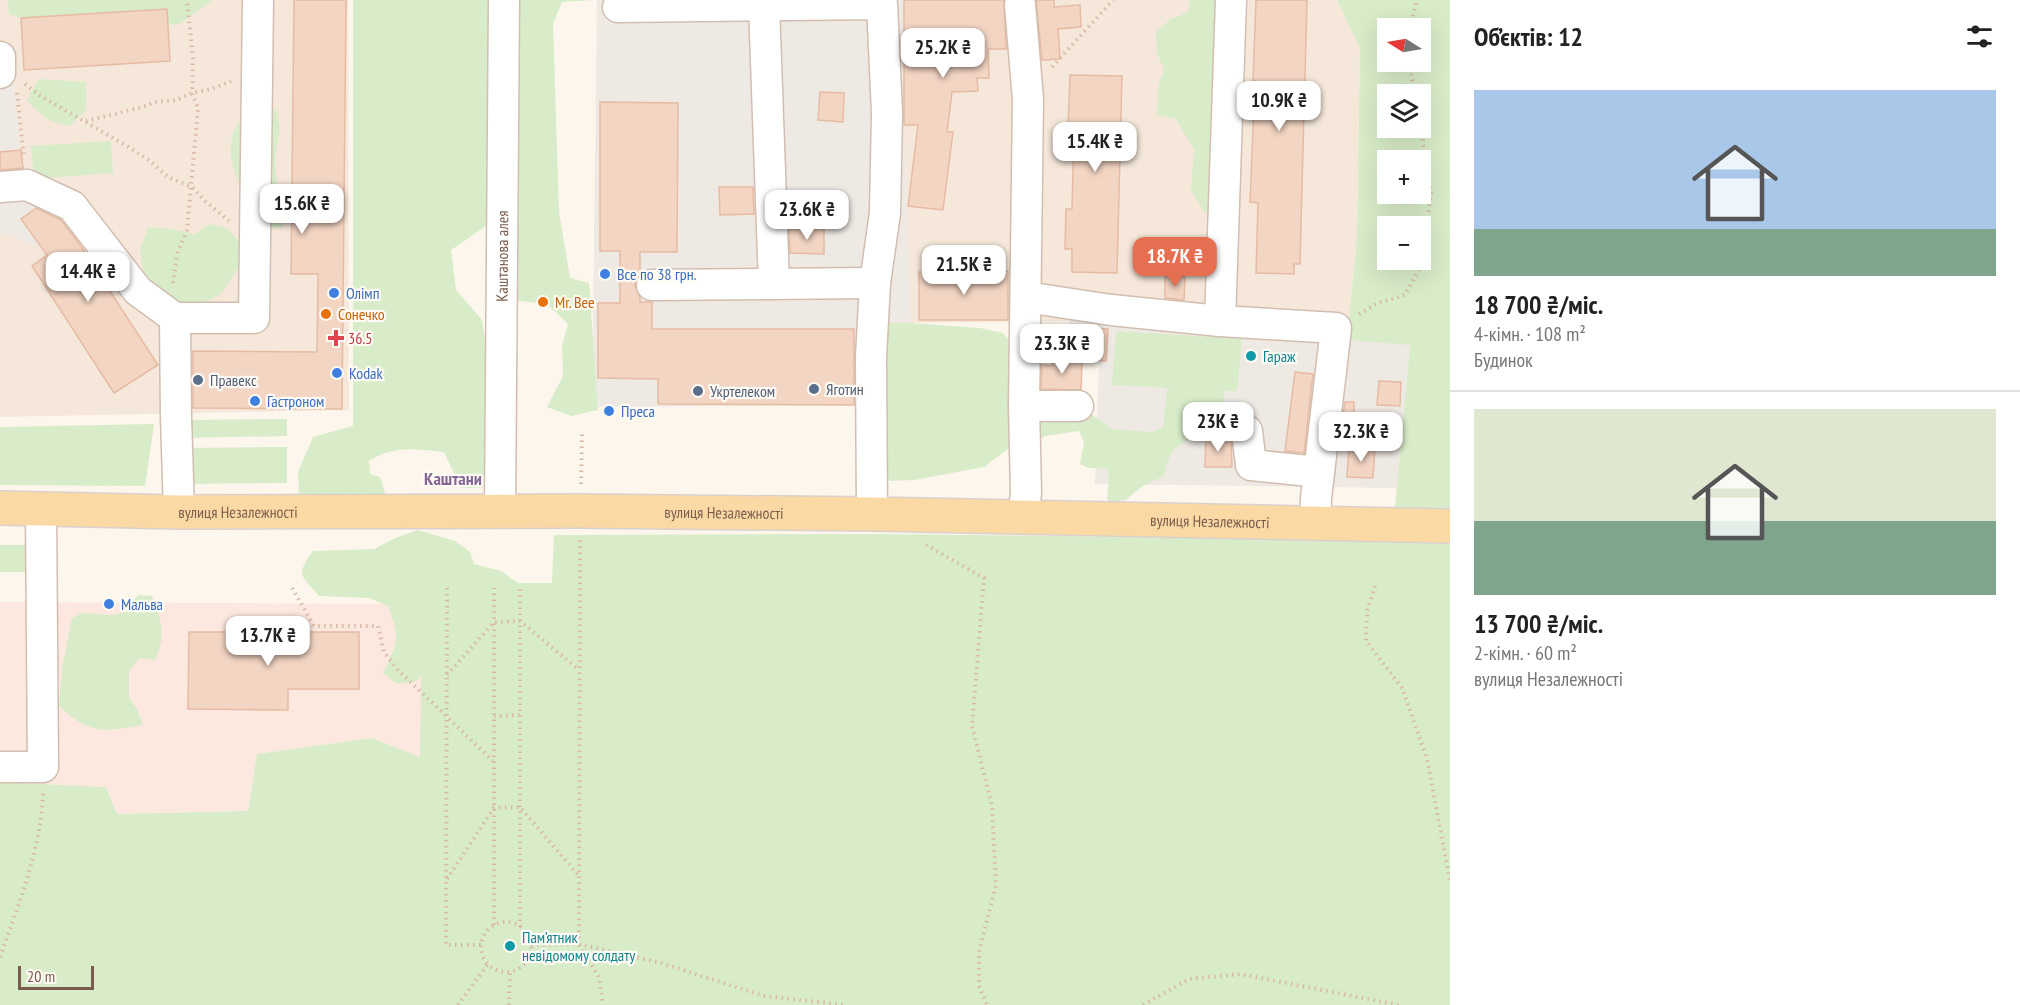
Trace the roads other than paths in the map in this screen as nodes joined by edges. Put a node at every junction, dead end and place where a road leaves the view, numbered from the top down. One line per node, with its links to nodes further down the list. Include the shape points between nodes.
1 (258, 0): 12 (street, via 254,318)
2 (504, 0): 20 (street, Каштанова алея)
3 (1231, 0): 13 (street)
4 (764, 5): 6 (street); 8 (street, via 882,4 887,113 885,213); 9 (street)
5 (1020, 5): 11 (street, via 1028,99)
6 (618, 7)
7 (13, 186): 12 (street, via 72,206 138,291)
8 (875, 283): 9 (street); 22 (street, via 871,357)
9 (774, 284): 10 (street)
10 (652, 285)
11 (1026, 297): 13 (street); 14 (street)
12 (175, 318): 21 (street)
13 (1220, 321): 17 (street, via 1336,328)
14 (1024, 406): 15 (street); 23 (street)
15 (1078, 406)
16 (1247, 431): 17 (street, via 1251,465)
17 (1319, 472): 24 (street)
18 (0, 508): 19 (main road, вулиця Незалежності)
19 (41, 509): 21 (main road, вулиця Незалежності); 26 (street, via 44,767)
20 (500, 511): 21 (main road, вулиця Незалежності); 22 (main road, вулиця Незалежності)
21 (179, 512)
22 (872, 514): 23 (main road, вулиця Незалежності)
23 (1023, 517): 24 (main road, вулиця Незалежності)
24 (1315, 523): 25 (main road, вулиця Незалежності)
25 (1450, 526)
26 (0, 767)

